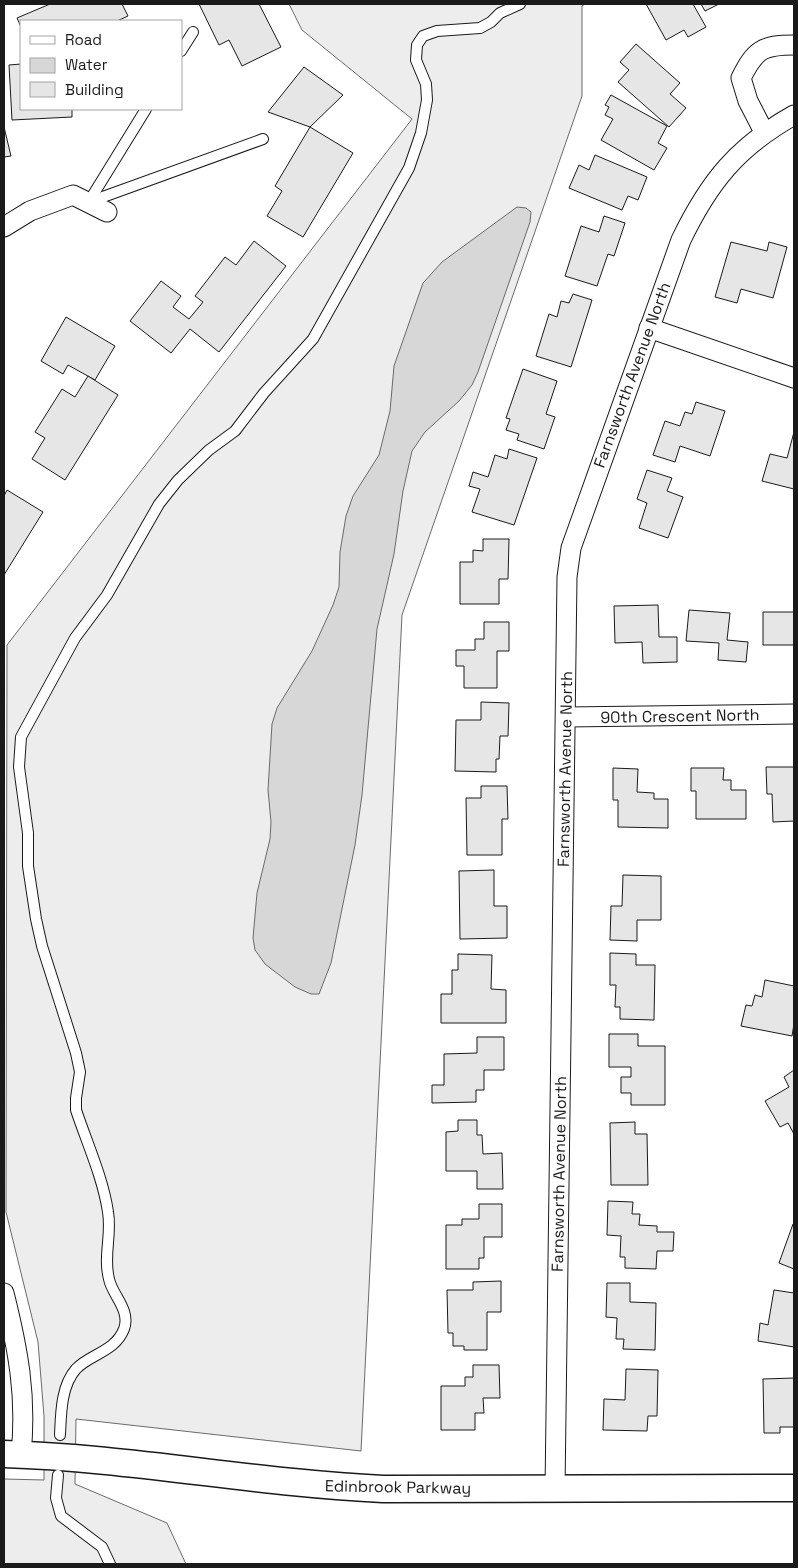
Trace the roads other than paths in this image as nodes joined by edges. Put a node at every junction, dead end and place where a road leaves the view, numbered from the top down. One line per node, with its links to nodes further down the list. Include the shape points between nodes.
1 (520, 4): 17 (lane, via 500,13 480,28 436,31 423,36 416,60 426,84 427,100 409,168 313,339 264,392 235,431 209,450 159,504 107,595 75,638 21,737 19,767 36,919 76,1053 80,1072 76,1110 108,1210 110,1228 105,1256 109,1282 125,1315 125,1328 117,1339 103,1353 75,1370 62,1399)
2 (193, 32): 4 (lane)
3 (794, 45): 7 (street, via 772,45 751,57 741,78 748,101)
4 (182, 49)
5 (145, 110): 9 (lane)
6 (794, 115): 7 (street, Farnsworth Avenue North)
7 (764, 132): 12 (street, Farnsworth Avenue North, via 737,155 696,210 681,240)
8 (263, 139): 9 (lane)
9 (88, 202): 10 (street); 11 (street, via 73,195 30,211)
10 (107, 212)
11 (4, 227)
12 (649, 328): 13 (street); 15 (street, Farnsworth Avenue North, via 571,548 567,577)
13 (794, 378)
14 (794, 714): 15 (street, 90th Crescent North)
15 (566, 717): 21 (street, Farnsworth Avenue North)
16 (4, 1293): 18 (street, via 18,1351 24,1421)
17 (60, 1434)
18 (12, 1454): 21 (street, Edinbrook Parkway, via 142,1463 323,1486)
19 (58, 1475): 22 (lane, via 56,1498 61,1516 102,1547)
20 (794, 1488): 21 (street, Edinbrook Parkway)
21 (555, 1490)
22 (110, 1564)

